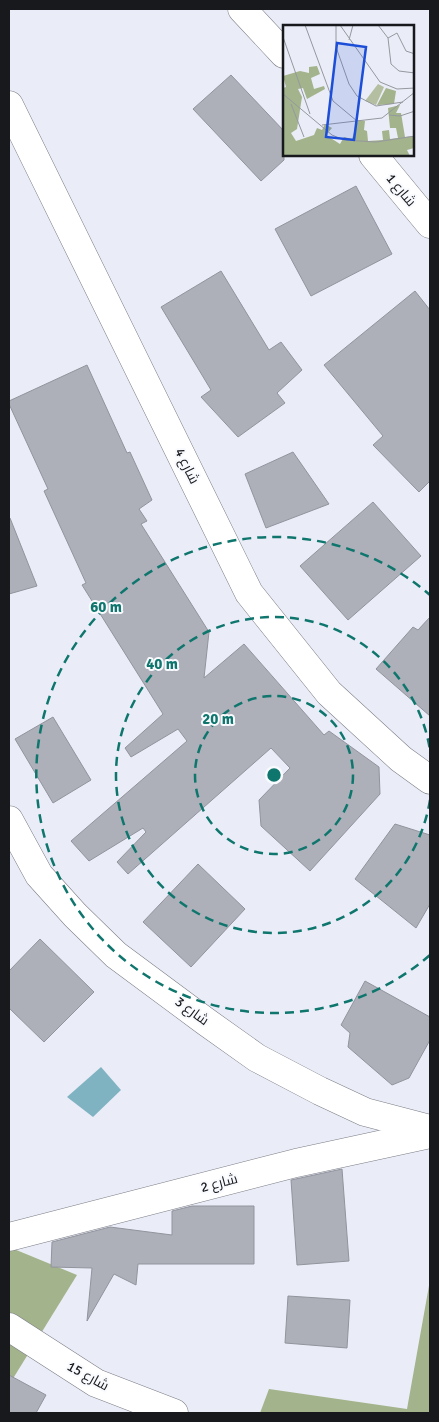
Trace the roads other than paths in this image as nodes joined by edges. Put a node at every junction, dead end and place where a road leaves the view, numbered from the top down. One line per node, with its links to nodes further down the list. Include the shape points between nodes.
1 (242, 9): 2 (street)
2 (283, 53)
3 (9, 106): 6 (street, شارع 4, via 250,593 329,693 401,759)
4 (373, 156): 5 (street, شارع 1)
5 (430, 224)
6 (430, 780)
7 (9, 820): 8 (street, شارع 3, via 39,875 116,955 257,1058 365,1112)
8 (430, 1129)
9 (430, 1134): 10 (street, شارع 2, via 296,1163)
10 (9, 1237)
11 (9, 1327): 12 (street, شارع 15, via 96,1383)
12 (174, 1413)

